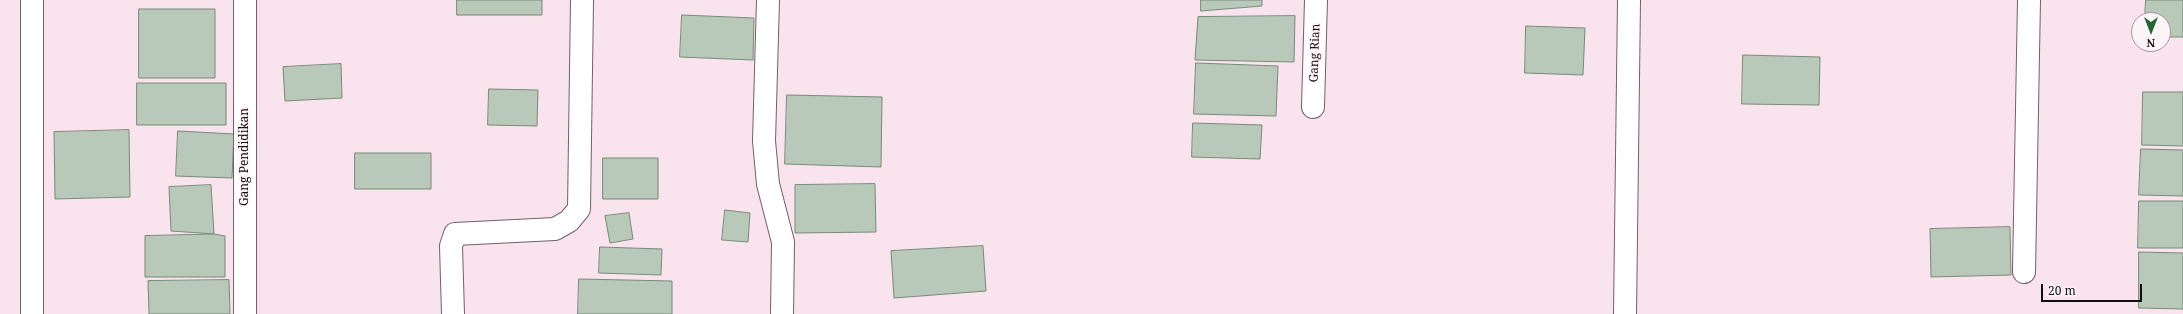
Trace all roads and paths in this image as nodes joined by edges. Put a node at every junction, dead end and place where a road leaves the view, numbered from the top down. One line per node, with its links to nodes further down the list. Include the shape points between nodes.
1 (32, 0): 10 (street)
2 (245, 0): 11 (street, Gang Pendidikan)
3 (582, 0): 12 (street, via 579,209 568,221 555,229 455,234 451,246)
4 (768, 0): 13 (street, via 764,141 768,184 783,242)
5 (1316, 0): 8 (street, Gang Rian)
6 (1629, 0): 14 (street)
7 (2029, 0): 9 (street)
8 (1313, 107)
9 (2024, 272)
10 (32, 314)
11 (245, 314)
12 (453, 314)
13 (782, 314)
14 (1625, 314)

